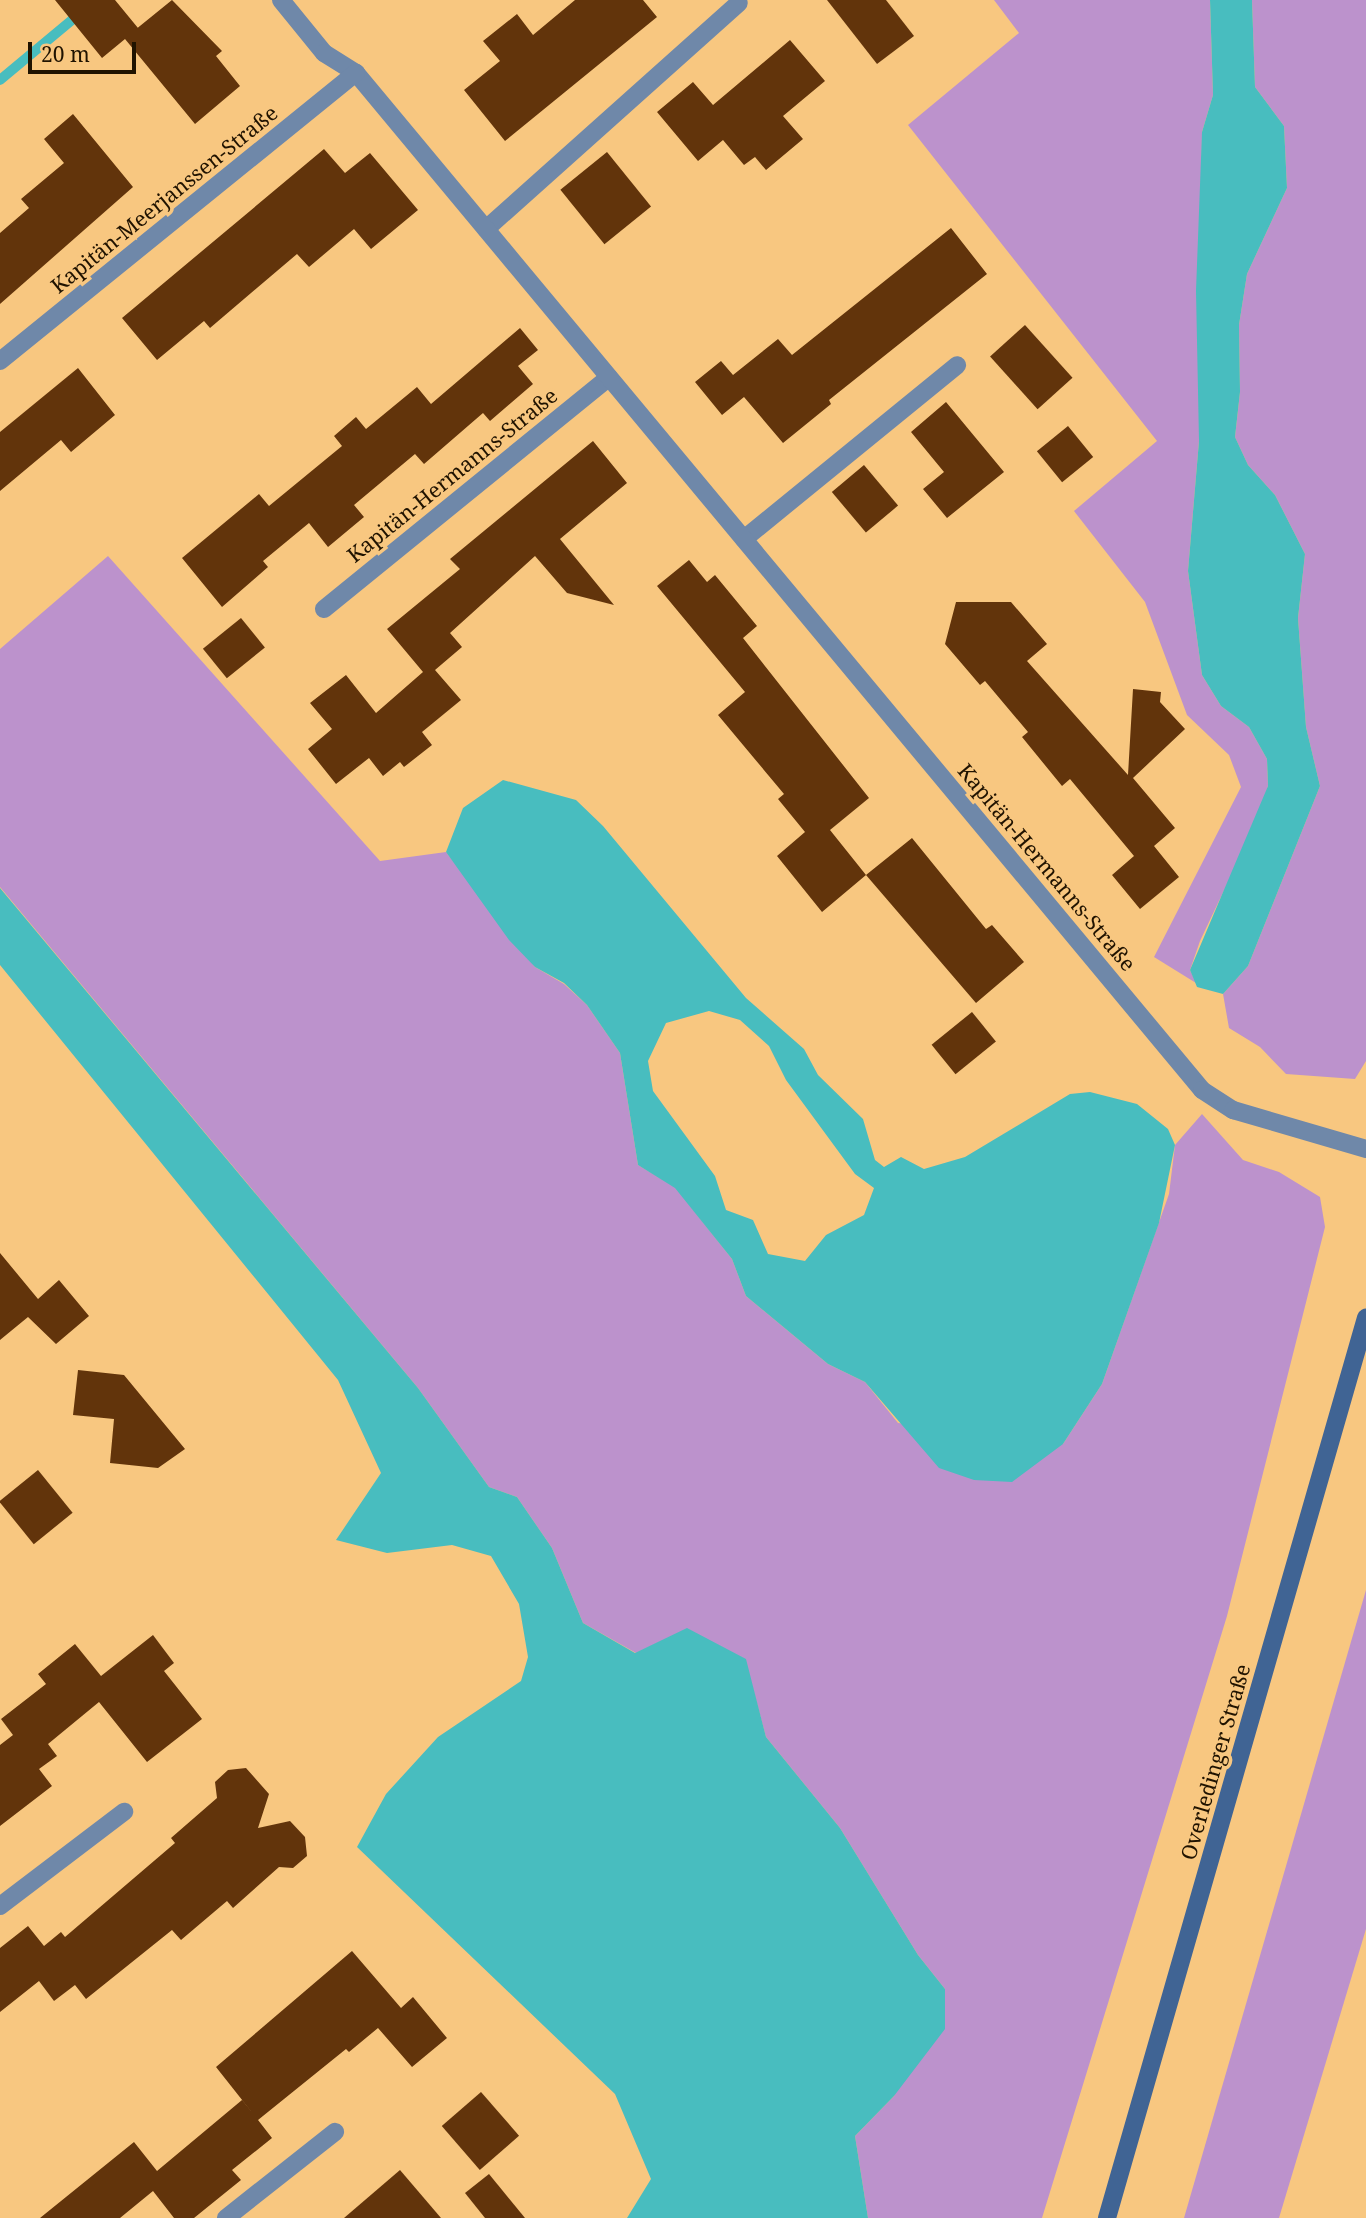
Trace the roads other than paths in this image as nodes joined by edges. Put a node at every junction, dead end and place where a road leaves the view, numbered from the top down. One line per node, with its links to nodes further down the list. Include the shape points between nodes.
1 (281, 0): 3 (street, Kapitän-Hermanns-Straße, via 324,53)
2 (739, 3): 4 (street)
3 (356, 73): 4 (street, Kapitän-Hermanns-Straße); 5 (street, Kapitän-Meerjanssen-Straße)
4 (486, 229): 7 (street, Kapitän-Hermanns-Straße)
5 (0, 361)
6 (957, 365): 8 (street)
7 (609, 377): 8 (street, Kapitän-Hermanns-Straße); 9 (street, Kapitän-Hermanns-Straße)
8 (744, 539): 10 (street, Kapitän-Hermanns-Straße, via 1202,1090 1233,1110)
9 (324, 609)
10 (1366, 1149)
11 (1366, 1318): 16 (street, Overledinger Straße)
12 (124, 1812): 13 (street)
13 (0, 1906)
14 (335, 2132): 15 (street)
15 (226, 2218)
16 (1107, 2218)

